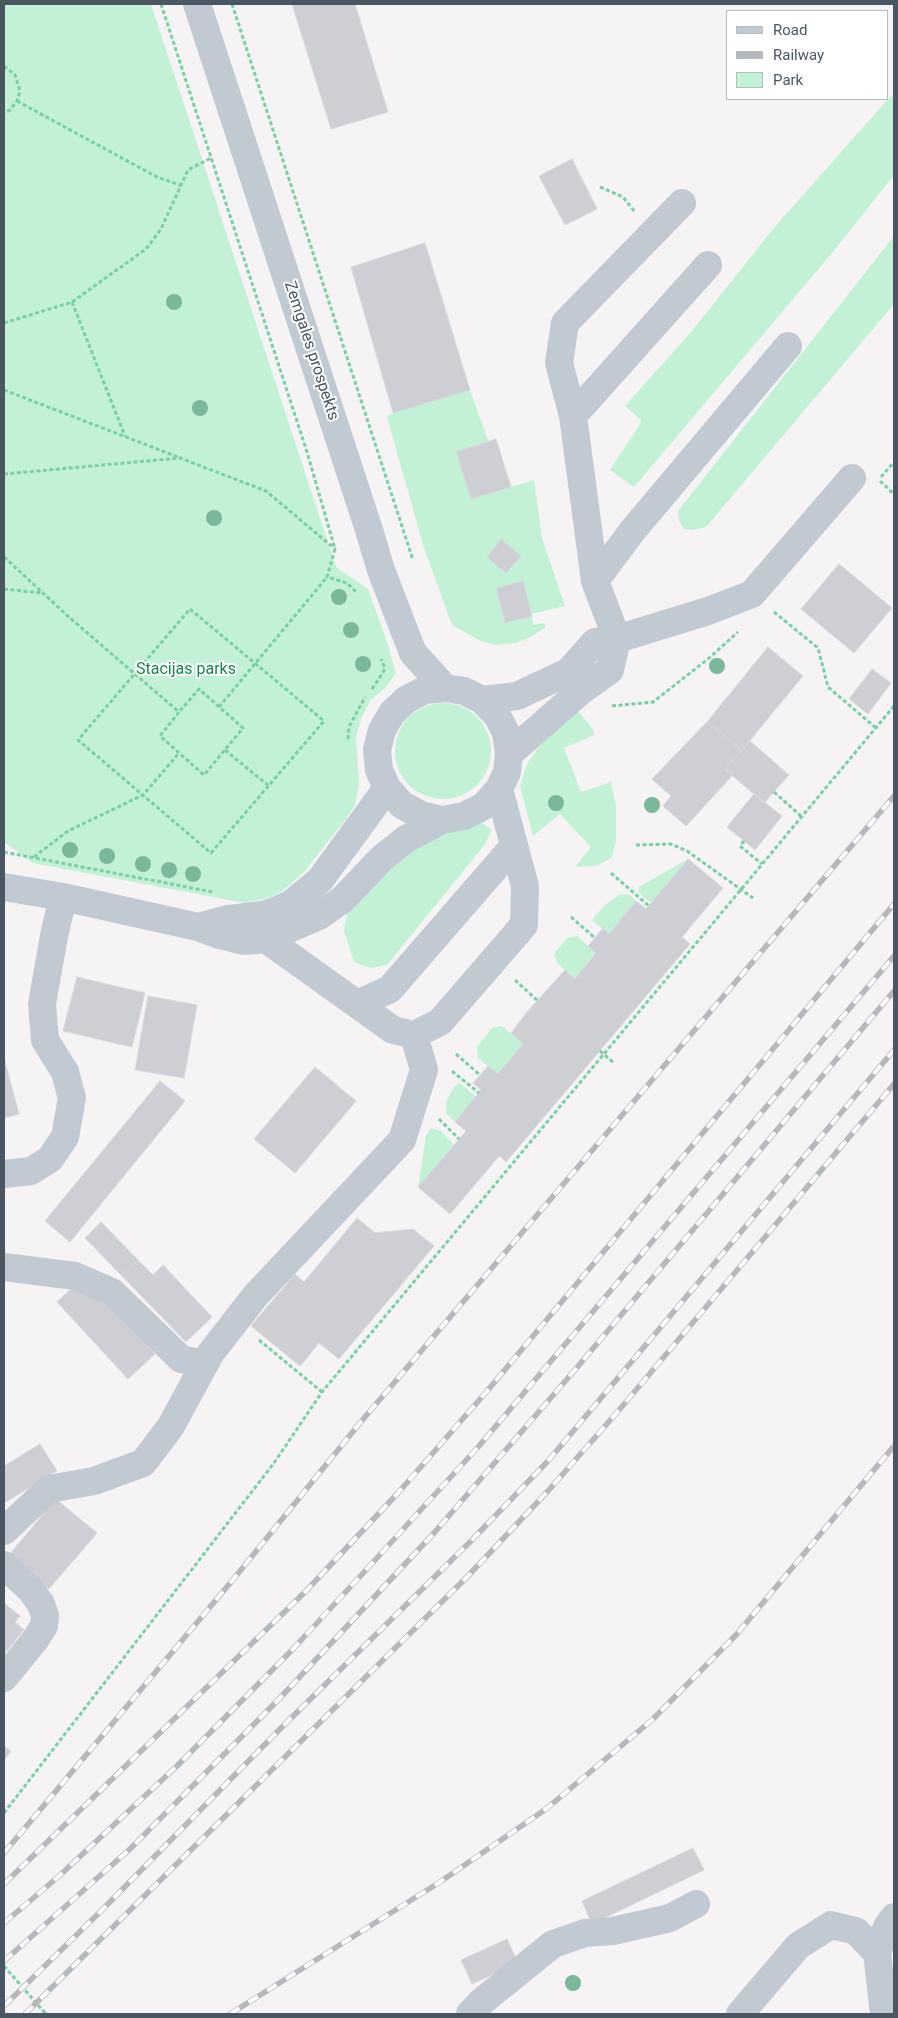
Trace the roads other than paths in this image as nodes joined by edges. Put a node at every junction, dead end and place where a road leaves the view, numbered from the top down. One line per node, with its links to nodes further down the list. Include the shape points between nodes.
1 (197, 4): 9 (street, Zemgales prospekts, via 381,570 413,653)
2 (682, 203): 5 (street, via 566,323 559,363)
3 (708, 265): 5 (street)
4 (788, 346): 7 (street, via 633,530)
5 (573, 416): 7 (street)
6 (852, 478): 8 (street, via 752,594)
7 (595, 581): 8 (street)
8 (617, 639): 10 (street, via 595,642 568,672 517,696); 11 (street, via 610,670 582,690)
9 (445, 688): 10 (street, via 464,691); 12 (street, via 425,690 407,699 392,713 382,730 377,750 379,770)
10 (482, 700): 11 (street, via 497,715 506,733)
11 (509, 754): 13 (street, via 507,772)
12 (387, 788): 14 (street, via 402,805 420,816); 18 (street, via 320,880 292,903 263,915)
13 (499, 789): 14 (street, via 484,806 464,816); 15 (street)
14 (442, 820): 19 (street, via 406,839 382,858 343,900 318,916)
15 (514, 846): 20 (street, via 390,988); 21 (street, via 526,886 524,925 440,1022)
16 (4, 887): 17 (street)
17 (63, 897): 18 (street); 22 (street, via 42,1004 45,1040 65,1072 72,1098 65,1137 50,1159 30,1171)
18 (198, 927): 19 (street, via 244,941)
19 (266, 939): 20 (street)
20 (358, 1004): 21 (street, via 393,1030)
21 (414, 1035): 24 (street, via 424,1070 402,1140 256,1295)
22 (4, 1174)
23 (4, 1267): 24 (street, via 75,1276 112,1292 182,1358)
24 (205, 1364): 25 (street, via 172,1426 143,1463 94,1481 49,1489)
25 (4, 1531)
26 (4, 1565): 27 (street, via 30,1590 41,1604 45,1616 44,1626 35,1640)
27 (4, 1678)
28 (696, 1904): 31 (street, via 670,1918 614,1931 585,1933 553,1944)
29 (894, 1916): 30 (street)
30 (877, 1953): 32 (street, via 856,1931 831,1926 798,1946); 33 (street)
31 (470, 2014)
32 (740, 2014)
33 (884, 2014)

